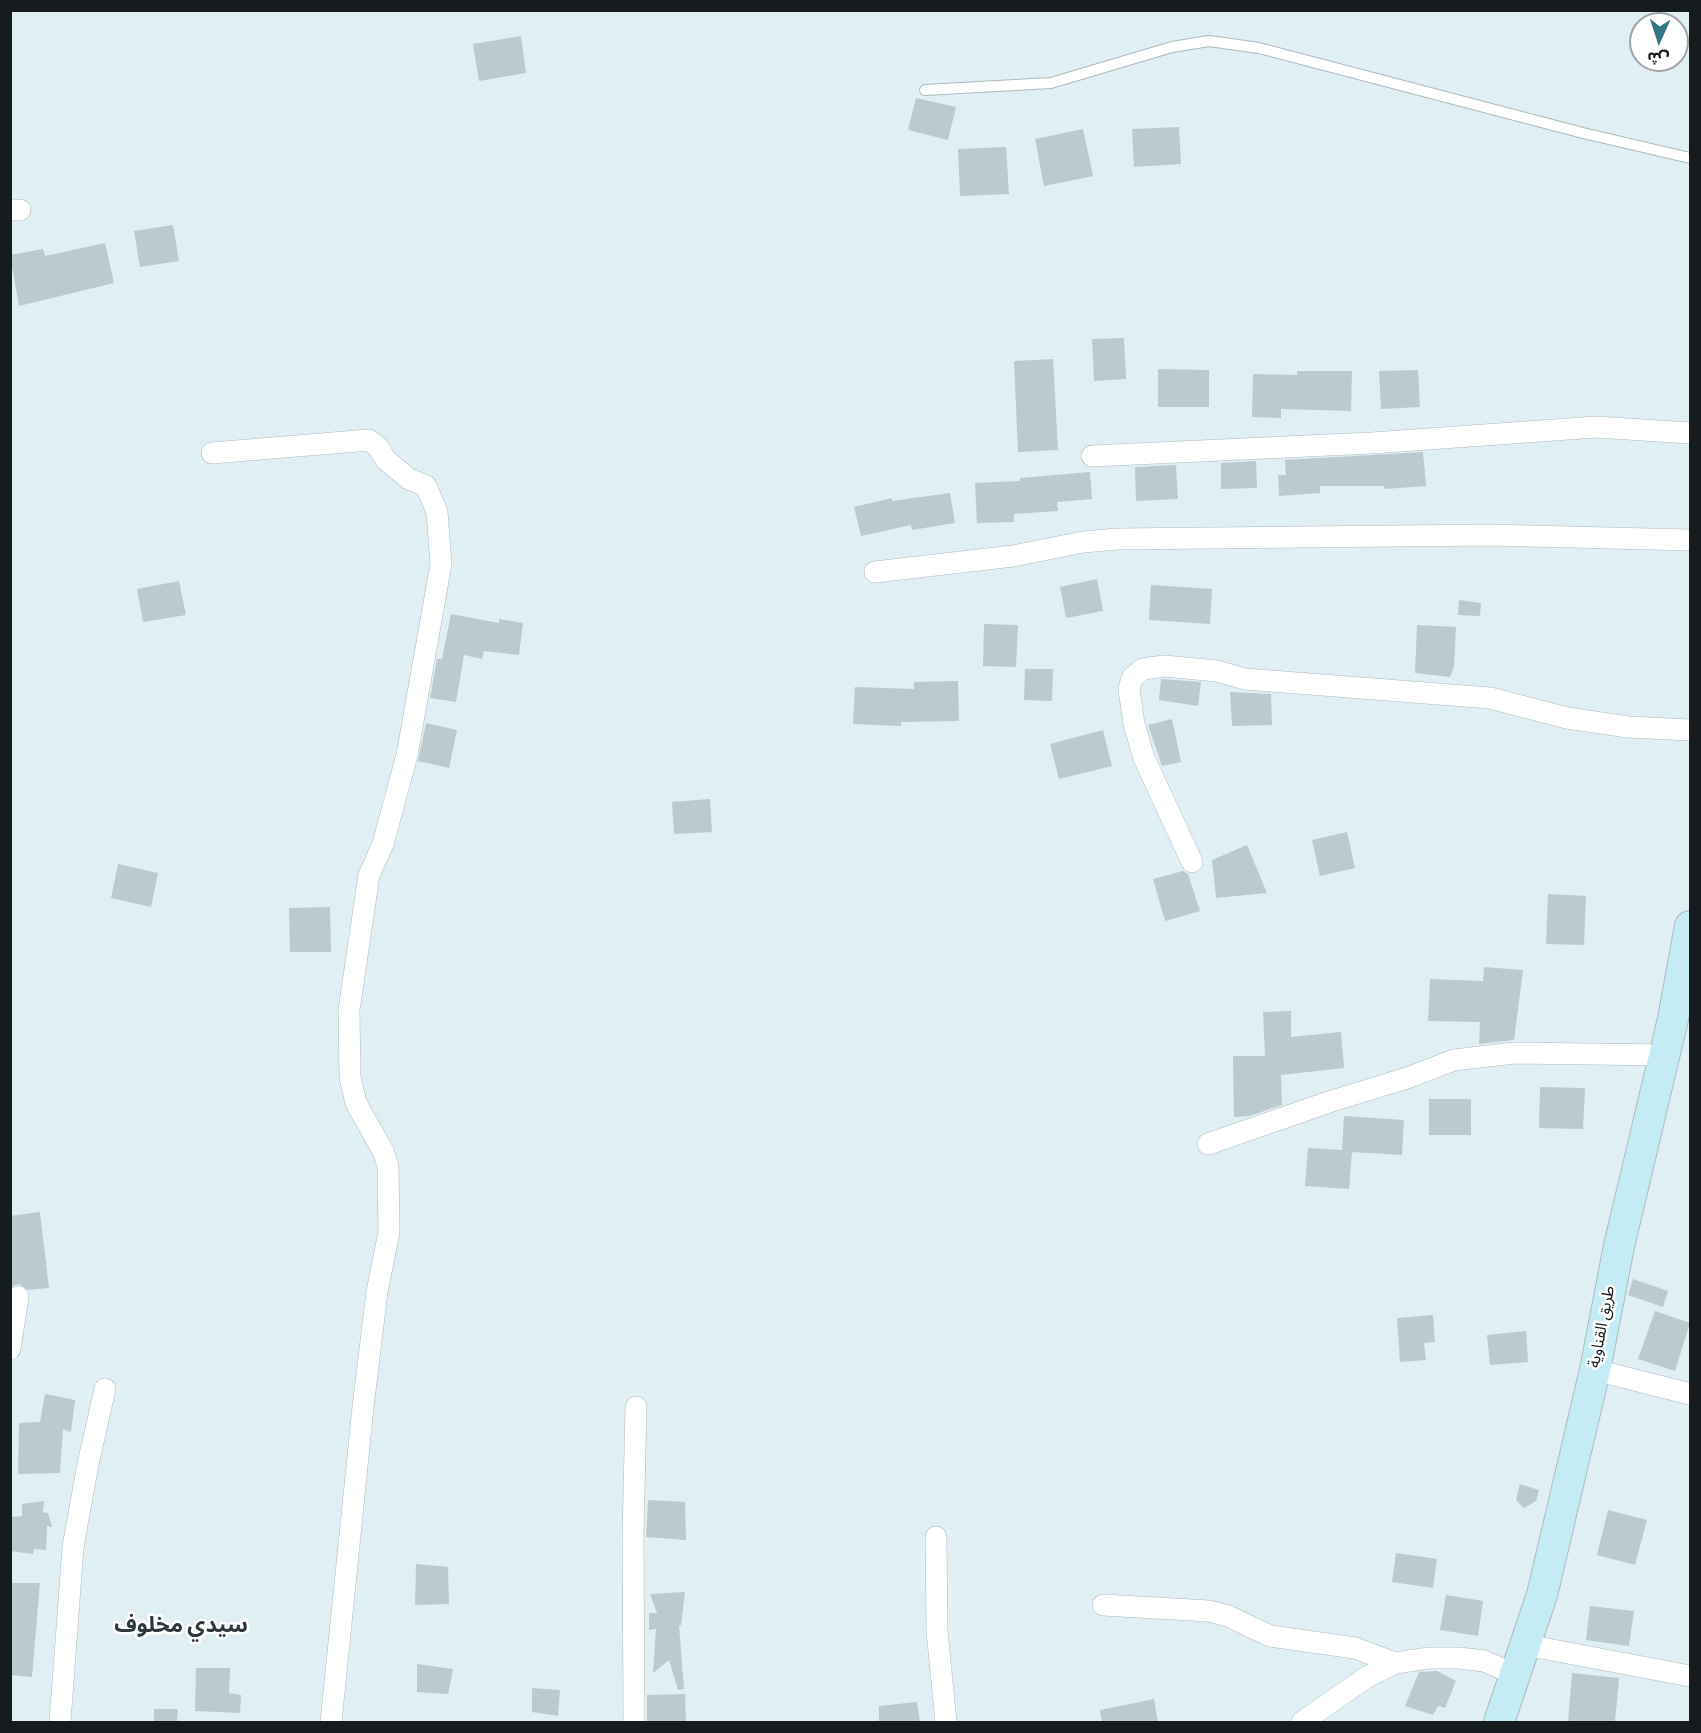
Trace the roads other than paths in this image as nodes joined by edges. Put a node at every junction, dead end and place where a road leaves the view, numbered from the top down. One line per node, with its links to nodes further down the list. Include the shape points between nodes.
1 (925, 90): 2 (lane, via 1051,83 1172,47 1209,41 1259,48 1583,134)
2 (1690, 158)
3 (1690, 433): 5 (street, via 1596,427 1372,443)
4 (212, 453): 26 (street, via 369,440 409,479 426,486 437,512 441,564 407,754 383,844 369,874 349,1010 350,1077 356,1103 388,1166 389,1221 363,1407)
5 (1092, 456)
6 (1690, 540): 7 (street, via 1490,535 1118,539)
7 (875, 572)
8 (1690, 730): 9 (street, via 1598,723 1490,698 1245,679 1217,671 1164,666 1143,669 1132,678 1129,689 1134,724 1144,758)
9 (1191, 862)
10 (1689, 936): 11 (street, طريق القناوية)
11 (1665, 1055): 12 (street, via 1514,1053 1454,1060); 15 (street, طريق القناوية, via 1619,1246)
12 (1208, 1144)
13 (18, 1297): 14 (street)
14 (10, 1348)
15 (1595, 1370): 17 (street); 21 (street, طريق القناوية, via 1542,1595)
16 (105, 1389): 25 (street, via 74,1547)
17 (1690, 1394)
18 (636, 1407): 27 (street)
19 (936, 1537): 28 (street, via 938,1631)
20 (1103, 1605): 22 (street, via 1209,1611 1270,1636 1355,1648)
21 (1526, 1646): 23 (street, طريق القناوية); 24 (street)
22 (1395, 1663): 23 (street, via 1459,1658 1484,1661); 29 (street, via 1367,1677)
23 (1516, 1674): 30 (street, طريق القناوية)
24 (1690, 1676)
25 (60, 1722)
26 (331, 1722)
27 (634, 1722)
28 (946, 1722)
29 (1302, 1722)
30 (1499, 1722)

